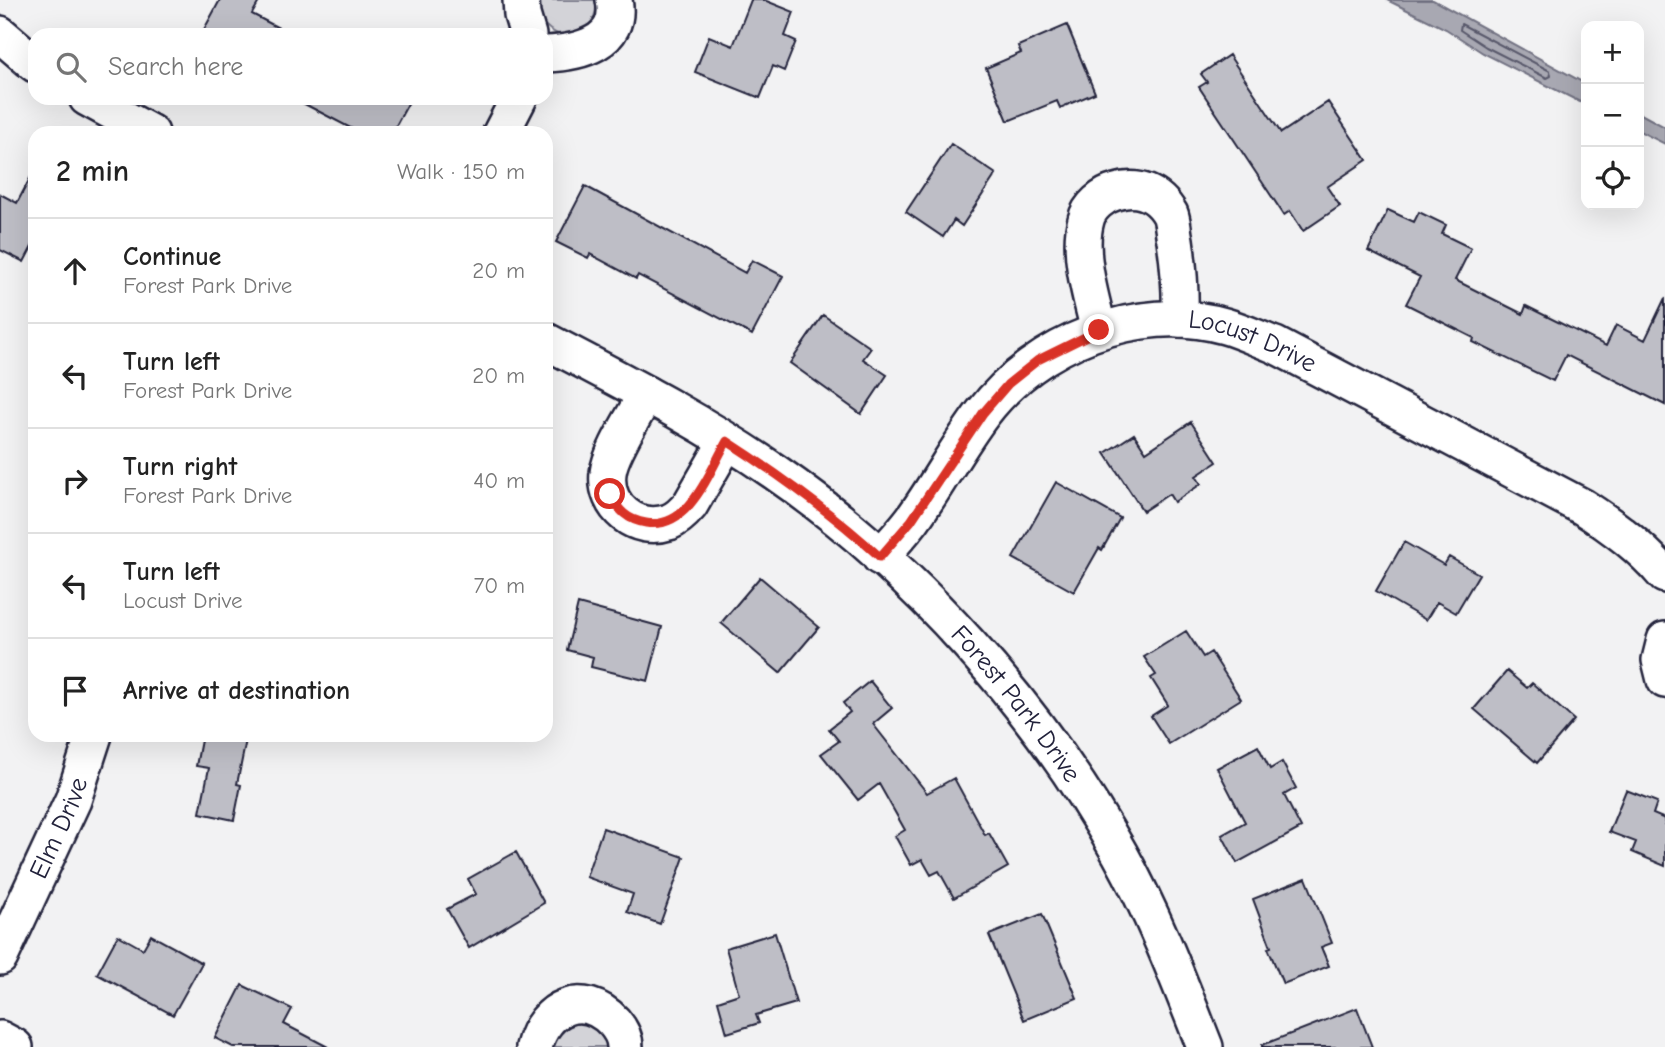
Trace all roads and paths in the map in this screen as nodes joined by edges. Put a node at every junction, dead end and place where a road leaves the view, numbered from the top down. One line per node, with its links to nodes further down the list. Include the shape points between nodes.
1 (522, 0): 3 (street)
2 (614, 0): 5 (street, via 609,30 601,39 569,54)
3 (526, 28)
4 (0, 34): 6 (street)
5 (553, 54)
6 (28, 58)
7 (100, 105): 9 (street)
8 (515, 105): 10 (street)
9 (138, 126)
10 (505, 126)
11 (1180, 319): 12 (street, Locust Drive); 12 (street, via 1181,282 1171,215 1158,198 1127,188 1096,203 1086,217 1083,236 1089,290); 17 (street, Locust Drive, via 1224,326 1275,345 1558,494 1617,528)
12 (1099, 330): 16 (street, Locust Drive, via 1038,360 1008,384 983,413 911,521)
13 (553, 345): 14 (street, Forest Park Drive)
14 (646, 394): 15 (street, Forest Park Drive); 15 (street, via 608,474 610,494 628,517 656,524 671,522 682,514)
15 (727, 441): 16 (street, Forest Park Drive, via 833,514)
16 (880, 557): 26 (street, Forest Park Drive, via 976,654 1082,793 1142,895)
17 (1665, 575)
18 (1665, 640): 19 (street, via 1660,660)
19 (1665, 680)
20 (91, 742): 21 (street, Elm Drive, via 73,800)
21 (0, 957)
22 (0, 1039): 23 (street)
23 (15, 1047)
24 (534, 1047): 25 (street, via 547,1019 580,1004 611,1019 620,1029)
25 (625, 1047)
26 (1205, 1047)

